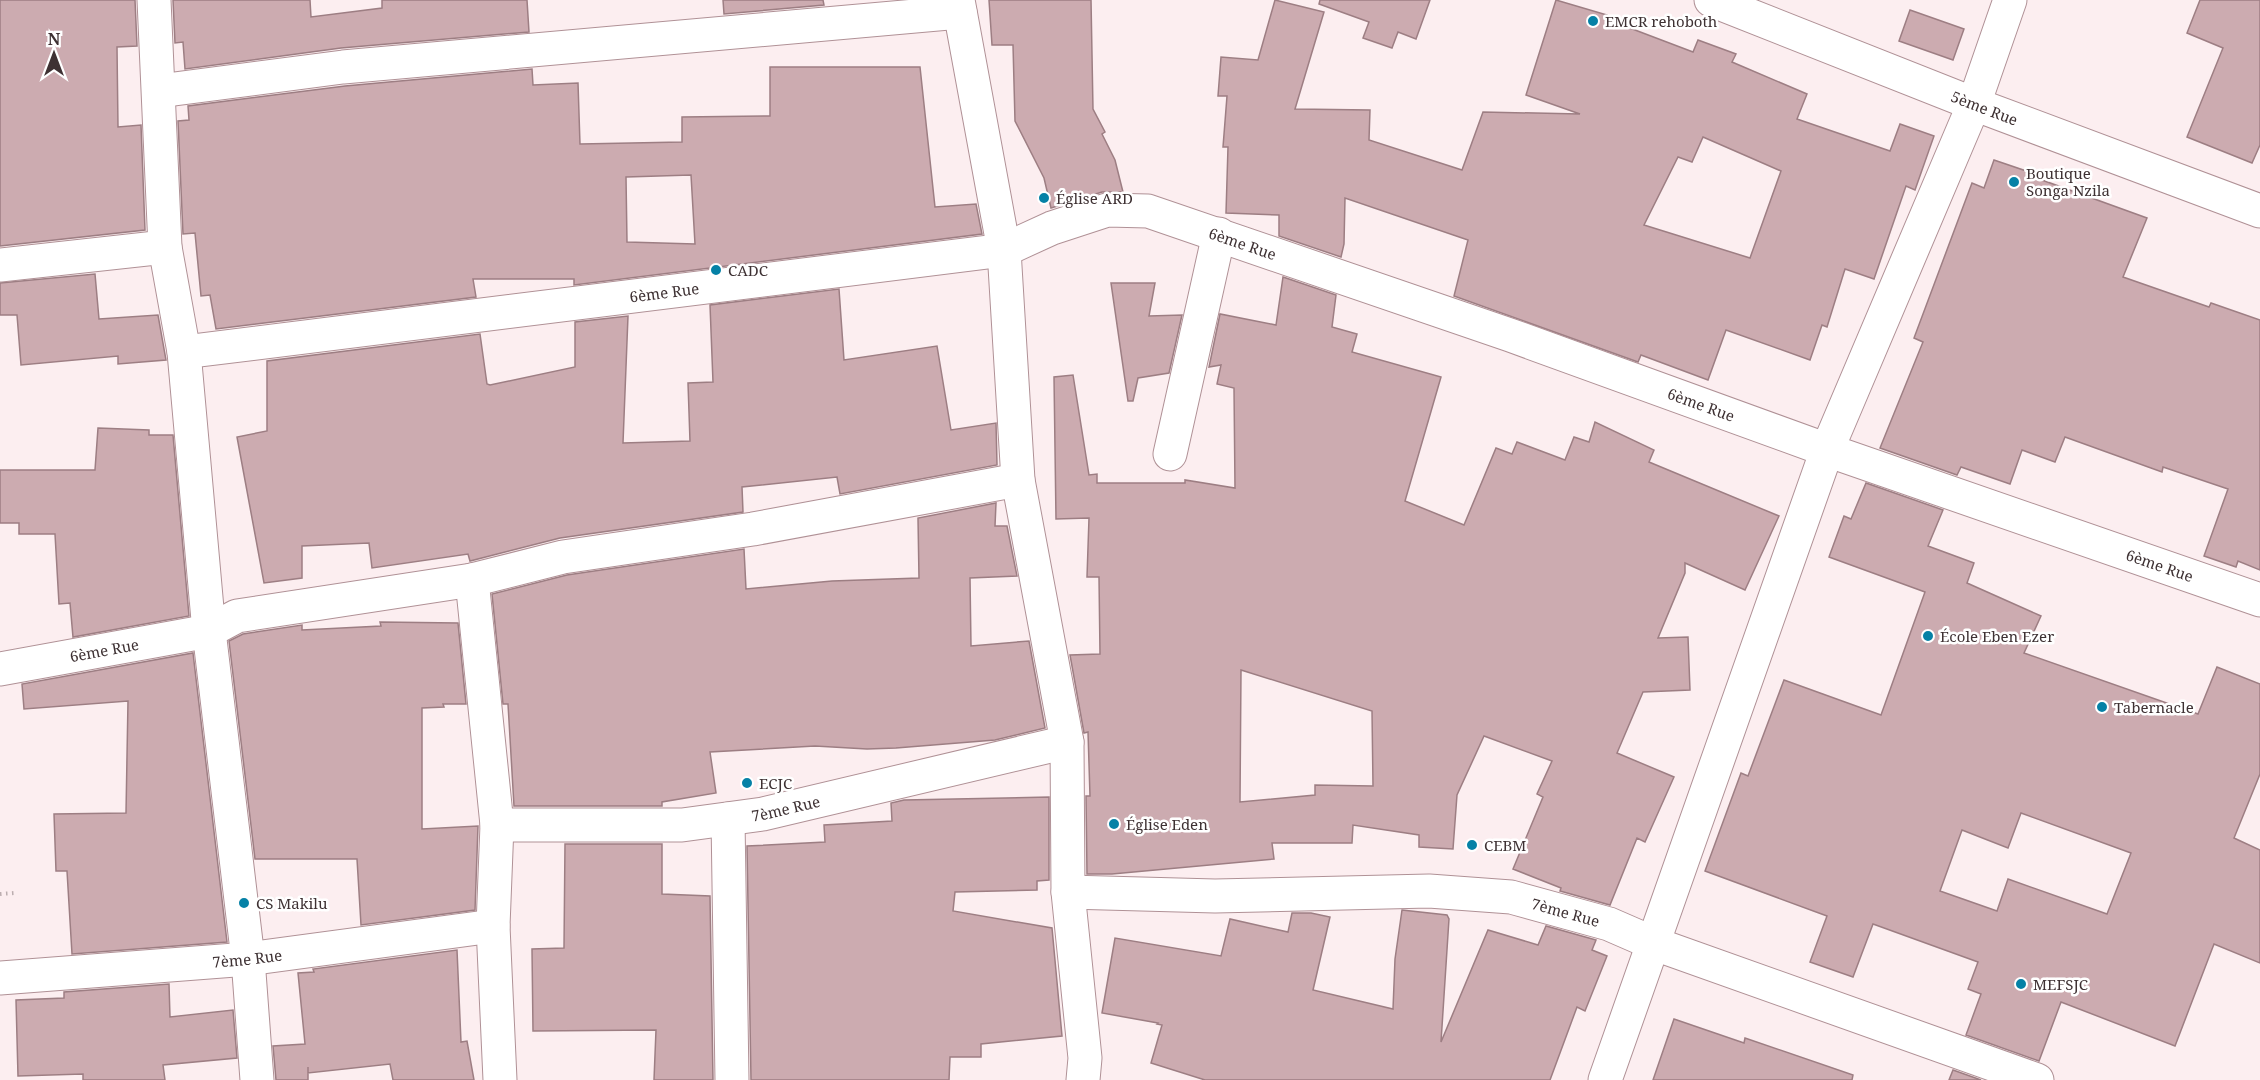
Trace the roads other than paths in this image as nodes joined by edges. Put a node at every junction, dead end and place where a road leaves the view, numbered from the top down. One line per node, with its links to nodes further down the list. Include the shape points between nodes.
1 (154, 0): 5 (street)
2 (1711, 0): 6 (street, 5ème Rue)
3 (2010, 0): 6 (street)
4 (959, 6): 5 (street, via 343,67); 10 (street)
5 (159, 91): 9 (street)
6 (1974, 104): 7 (street, 5ème Rue); 13 (street)
7 (2260, 211)
8 (1219, 234): 10 (street, 6ème Rue, via 1148,211 1107,210 1052,228); 13 (street, 6ème Rue); 14 (street)
9 (165, 247): 11 (street); 12 (street)
10 (1004, 250): 12 (street, 6ème Rue); 15 (street)
11 (0, 265)
12 (184, 352): 18 (street)
13 (1827, 450): 17 (street, 6ème Rue); 25 (street)
14 (1170, 454)
15 (1018, 480): 16 (street, 6ème Rue, via 753,529 563,557); 20 (street)
16 (472, 580): 18 (street, 6ème Rue, via 237,616); 22 (street)
17 (2260, 600)
18 (209, 631): 19 (street, 6ème Rue); 26 (street)
19 (0, 669)
20 (1067, 742): 21 (street, 7ème Rue); 23 (street)
21 (728, 819): 22 (street, 7ème Rue, via 682,825); 30 (street)
22 (497, 825): 24 (street)
23 (1068, 892): 25 (street, 7ème Rue, via 1215,896 1429,891 1511,897 1609,924); 31 (street, via 1085,1058)
24 (493, 926): 26 (street, 7ème Rue); 29 (street)
25 (1655, 944): 32 (street); 33 (street, 7ème Rue)
26 (248, 959): 27 (street, 7ème Rue); 28 (street)
27 (0, 978)
28 (257, 1080)
29 (500, 1080)
30 (732, 1080)
31 (1083, 1080)
32 (1605, 1080)
33 (2037, 1080)

